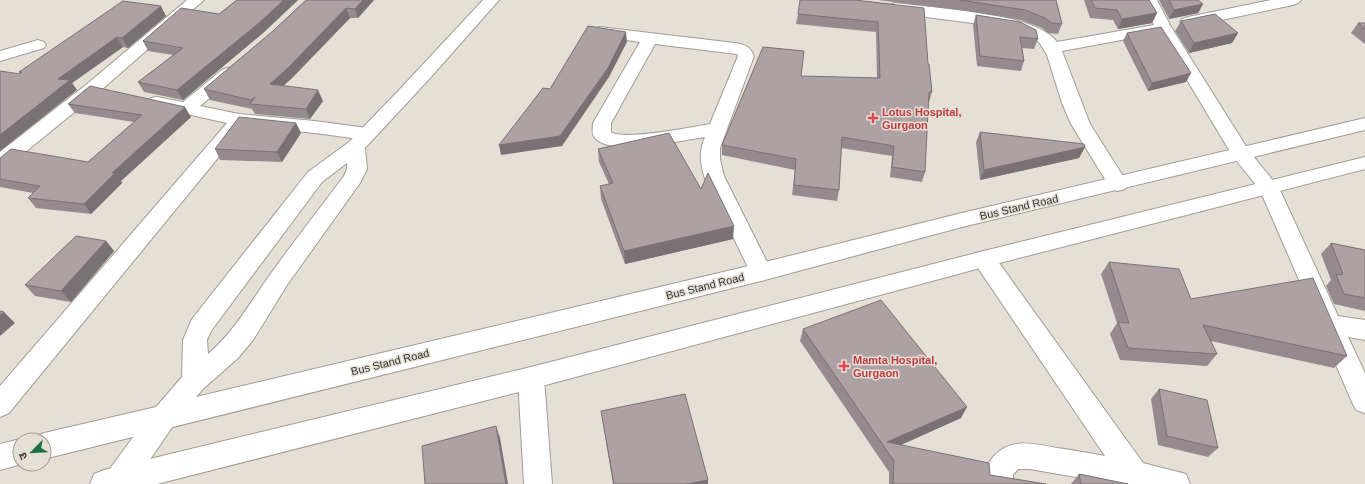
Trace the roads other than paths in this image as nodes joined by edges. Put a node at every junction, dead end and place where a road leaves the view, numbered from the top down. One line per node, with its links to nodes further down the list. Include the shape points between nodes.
1 (196, 0): 15 (street)
2 (491, 0): 22 (street)
3 (965, 0): 7 (street)
4 (1150, 0): 8 (street)
5 (1293, 0): 8 (street)
6 (882, 7): 7 (street)
7 (965, 17): 12 (street, via 1021,26 1035,32)
8 (1163, 27): 12 (street); 23 (street)
9 (599, 32): 10 (street)
10 (650, 39): 21 (street, via 744,51 746,56); 21 (street, via 602,123 602,134 608,139 628,142)
11 (38, 45): 13 (street)
12 (1053, 48): 26 (street, via 1071,102 1084,130)
13 (0, 56)
14 (242, 61): 18 (street)
15 (93, 88): 16 (street); 24 (street)
16 (115, 92)
17 (144, 99): 18 (street)
18 (187, 108): 19 (street)
19 (239, 120): 22 (street, via 315,127); 35 (street)
20 (1365, 124): 23 (street, Bus Stand Road)
21 (717, 129): 29 (street, via 710,148 714,176)
22 (361, 140): 33 (street, via 357,169 353,178 279,279 244,333 229,351); 33 (street, via 324,167 315,177 201,326 195,340)
23 (1242, 155): 26 (street, Bus Stand Road); 27 (street)
24 (0, 162)
25 (1365, 163): 27 (street)
26 (1118, 184): 29 (street, Bus Stand Road, via 962,220)
27 (1269, 188): 28 (street); 30 (street)
28 (984, 259): 32 (street); 40 (street)
29 (761, 272): 36 (street, Bus Stand Road)
30 (1329, 324): 31 (street); 34 (street)
31 (1365, 330)
32 (531, 378): 41 (street); 42 (street)
33 (195, 380): 36 (street)
34 (1365, 402)
35 (0, 405)
36 (163, 418): 37 (street, Bus Stand Road); 41 (street)
37 (52, 444)
38 (12, 454): 39 (street)
39 (0, 457)
40 (1134, 474): 43 (street, via 1030,456 1011,457 999,471); 44 (street)
41 (113, 483)
42 (538, 484)
43 (999, 484)
44 (1176, 484)

